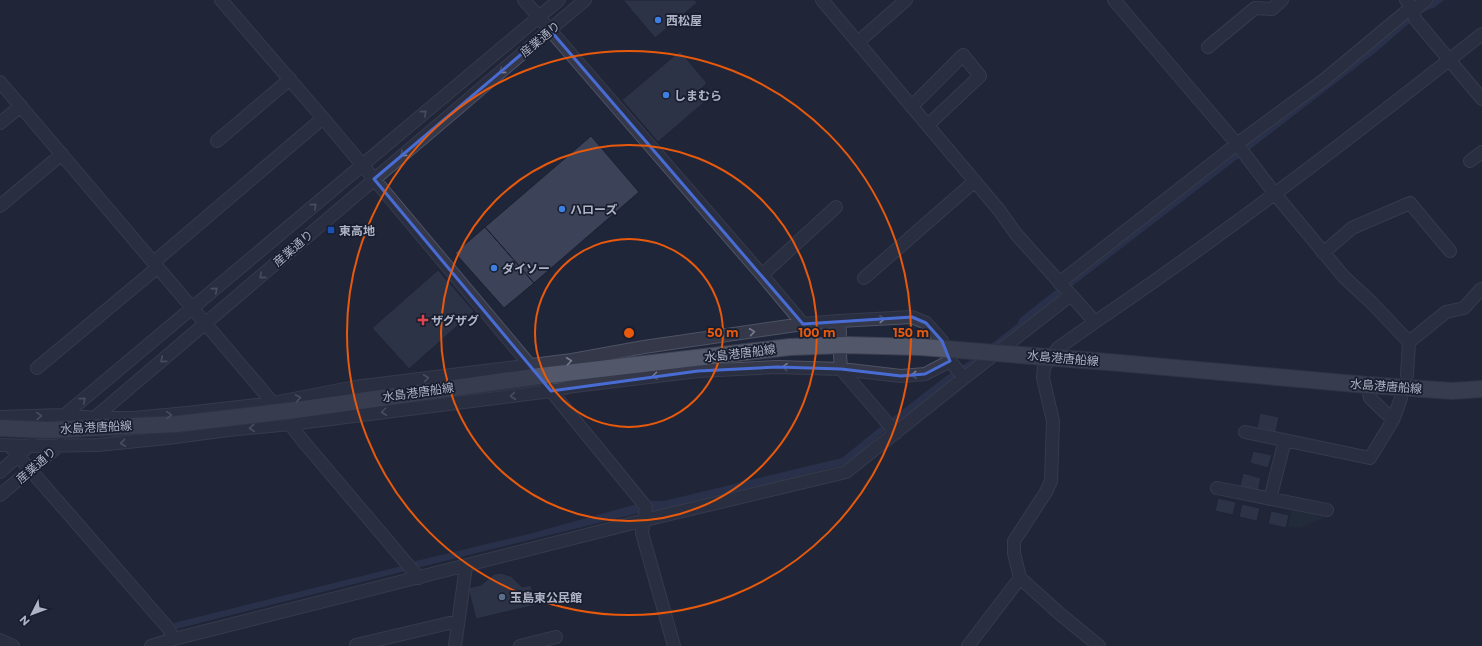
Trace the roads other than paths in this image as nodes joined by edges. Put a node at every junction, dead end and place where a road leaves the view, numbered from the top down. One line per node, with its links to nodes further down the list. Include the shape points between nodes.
1 (221, 0): 17 (street)
2 (524, 0): 11 (street)
3 (559, 0): 11 (street, 産業通り)
4 (585, 0): 12 (street, 産業通り)
5 (822, 0): 14 (street)
6 (906, 0): 14 (street)
7 (1114, 0): 26 (street)
8 (1282, 0): 15 (street, via 1272,9 1255,8)
9 (1426, 0): 10 (street, via 1418,7)
10 (1410, 4): 16 (street, via 1415,19); 26 (street, via 1407,11 1324,80)
11 (539, 18): 12 (street); 30 (street, 産業通り, one-way to 11)
12 (550, 30): 31 (street, 産業通り, one-way to 31); 39 (street)
13 (1482, 34): 16 (street)
14 (858, 42): 21 (street)
15 (1208, 48)
16 (1449, 60): 19 (street); 33 (street)
17 (290, 79): 22 (street); 25 (street)
18 (0, 82): 20 (street)
19 (1482, 99)
20 (21, 106): 23 (street); 28 (street)
21 (912, 106): 24 (street); 24 (street, via 963,55 980,76)
22 (323, 118): 30 (street); 38 (street)
23 (0, 123)
24 (928, 125): 32 (street)
25 (217, 141)
26 (1237, 144): 33 (street); 41 (street)
27 (1482, 152): 29 (street)
28 (62, 154): 34 (street); 38 (street)
29 (1470, 162)
30 (363, 165): 31 (street); 44 (street, 産業通り, one-way to 30)
31 (374, 179): 47 (street, 産業通り, one-way to 47); 55 (street)
32 (975, 181): 40 (street); 41 (street, via 1016,234)
33 (1275, 194): 37 (street); 46 (street, via 1165,275)
34 (0, 206)
35 (836, 207): 39 (street)
36 (1450, 250): 37 (street, via 1410,203 1352,228)
37 (1323, 253): 50 (street)
38 (156, 265): 44 (street); 53 (street)
39 (762, 275): 48 (street)
40 (864, 278)
41 (1059, 283): 43 (street)
42 (1482, 289): 50 (street, via 1464,308 1446,312)
43 (1071, 295): 46 (street); 57 (street)
44 (193, 309): 47 (street); 63 (street, 産業通り, one-way to 44)
45 (839, 321): 48 (street); 49 (street); 52 (street, one-way to 52, via 912,317 926,323 942,341)
46 (1095, 322): 86 (street, via 1058,348 1044,367 1043,378 1053,421 1051,481 1014,541)
47 (206, 324): 62 (street); 66 (street, 産業通り, one-way to 66)
48 (803, 324): 55 (street, one-way to 48, via 572,360 644,347)
49 (840, 334)
50 (1409, 342): 56 (street)
51 (840, 355): 54 (street)
52 (950, 361): 54 (street, one-way to 54, via 925,374 901,376); 57 (street)
53 (37, 368)
54 (841, 369): 60 (street, one-way to 60, via 777,367 698,371); 70 (street)
55 (535, 370): 58 (main road, 水島港唐船線, bridge, via 790,347 844,345 921,347); 60 (street); 62 (street, one-way to 55, via 355,387); 65 (main road, 水島港唐船線)
56 (1407, 375)
57 (964, 378): 70 (street)
58 (1367, 385): 59 (main road, 水島港唐船線, via 1452,390); 67 (street, via 1370,398)
59 (1482, 389)
60 (551, 390): 65 (street, one-way to 65); 83 (street, via 646,507)
61 (1401, 398): 67 (street)
62 (273, 402): 65 (street); 66 (street, one-way to 62, via 134,418)
63 (64, 416): 64 (street, one-way to 63); 66 (street); 74 (street, 産業通り)
64 (0, 417)
65 (294, 417): 68 (main road, 水島港唐船線, bridge, via 47,430); 75 (street, one-way to 75, via 98,445); 85 (street, via 303,441)
66 (95, 418): 75 (street, 産業通り)
67 (1392, 420): 72 (street, via 1370,458)
68 (0, 428)
69 (1245, 432): 72 (street)
70 (896, 433): 83 (street, via 846,472)
71 (0, 435): 73 (street)
72 (1285, 440): 81 (street)
73 (4, 445): 74 (street); 76 (street)
74 (29, 446): 75 (street); 76 (street, 産業通り)
75 (58, 446): 77 (street, 産業通り)
76 (18, 456): 77 (street); 78 (street, 産業通り)
77 (29, 470): 80 (street, 産業通り); 89 (street, via 168,628)
78 (0, 472)
79 (1217, 488): 81 (street)
80 (0, 495)
81 (1270, 499): 82 (street)
82 (1327, 510)
83 (645, 520): 84 (street); 96 (street, via 642,534)
84 (466, 566): 85 (street); 87 (street)
85 (418, 578): 89 (street)
86 (1020, 578): 97 (street); 98 (street)
87 (458, 621): 91 (street); 94 (street)
88 (556, 637): 95 (street)
89 (174, 639): 93 (street)
90 (0, 640): 92 (street)
91 (356, 645)
92 (13, 646)
93 (151, 646)
94 (455, 646)
95 (520, 646)
96 (674, 646)
97 (968, 646)
98 (1100, 646)

